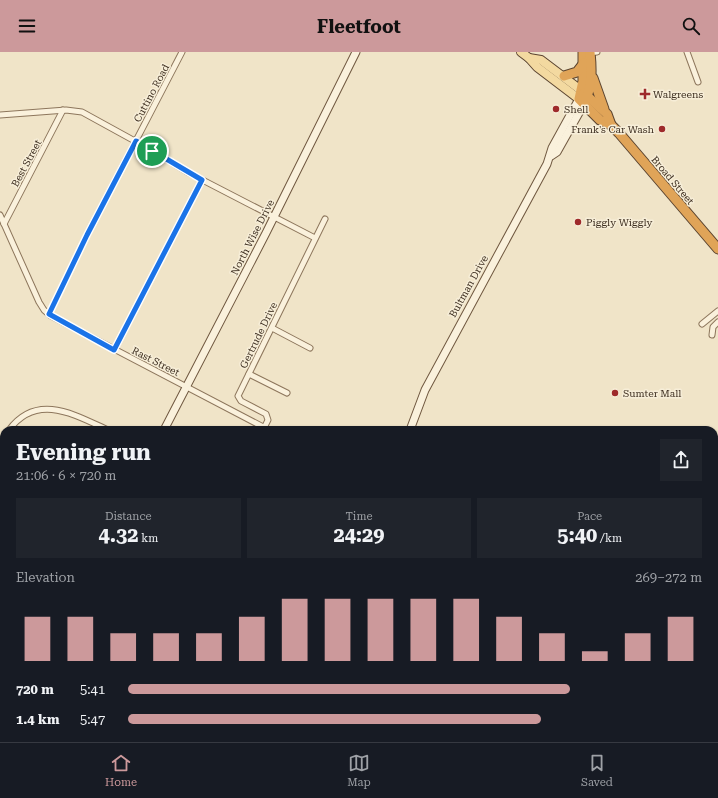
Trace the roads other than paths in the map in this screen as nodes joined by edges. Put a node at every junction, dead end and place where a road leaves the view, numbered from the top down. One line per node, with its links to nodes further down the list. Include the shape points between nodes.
1 (182, 52): 15 (street, Cuttino Road)
2 (356, 52): 18 (street, North Wise Drive)
3 (521, 52): 6 (main road, Broad Street)
4 (687, 52): 9 (street)
5 (588, 54): 7 (highway, Bultman Drive); 8 (highway, via 576,72); 10 (highway, Bultman Drive)
6 (530, 58): 8 (main road, Broad Street, via 541,60); 10 (main road, Broad Street, via 536,67)
7 (592, 73): 10 (highway, Bultman Drive); 12 (highway)
8 (564, 76): 10 (main road, Broad Street)
9 (698, 82)
10 (583, 98): 12 (highway, Broad Street); 14 (highway, Broad Street, via 600,120); 39 (street, Bultman Drive, via 557,152 551,156 425,390)
11 (63, 110): 13 (street); 15 (street, via 82,112); 20 (street, Best Street)
12 (605, 112): 14 (highway, Broad Street)
13 (0, 115)
14 (611, 125): 22 (highway, Broad Street)
15 (136, 141): 16 (street); 24 (street, Cuttino Road)
16 (202, 180): 18 (street); 30 (street)
17 (0, 215): 20 (street, Rast Street)
18 (274, 217): 21 (street); 32 (street, North Wise Drive)
19 (324, 219): 21 (street, Gertrude Drive)
20 (4, 224): 24 (street, Rast Street, via 39,302)
21 (315, 238): 27 (street, Gertrude Drive)
22 (718, 249)
23 (718, 311): 26 (street)
24 (49, 314): 30 (street, Rast Street)
25 (718, 322): 28 (street, via 713,327)
26 (702, 324)
27 (272, 328): 29 (street); 31 (street, Gertrude Drive)
28 (712, 335)
29 (310, 348)
30 (114, 350): 32 (street, Rast Street)
31 (249, 374): 33 (street); 38 (street, Gertrude Drive, via 238,399 266,414)
32 (186, 387): 36 (street, North Wise Drive); 37 (street, Rast Street)
33 (287, 393)
34 (14, 426): 35 (street, via 28,414 51,409 72,414)
35 (99, 426)
36 (166, 426)
37 (261, 426)
38 (267, 426)
39 (412, 426)

